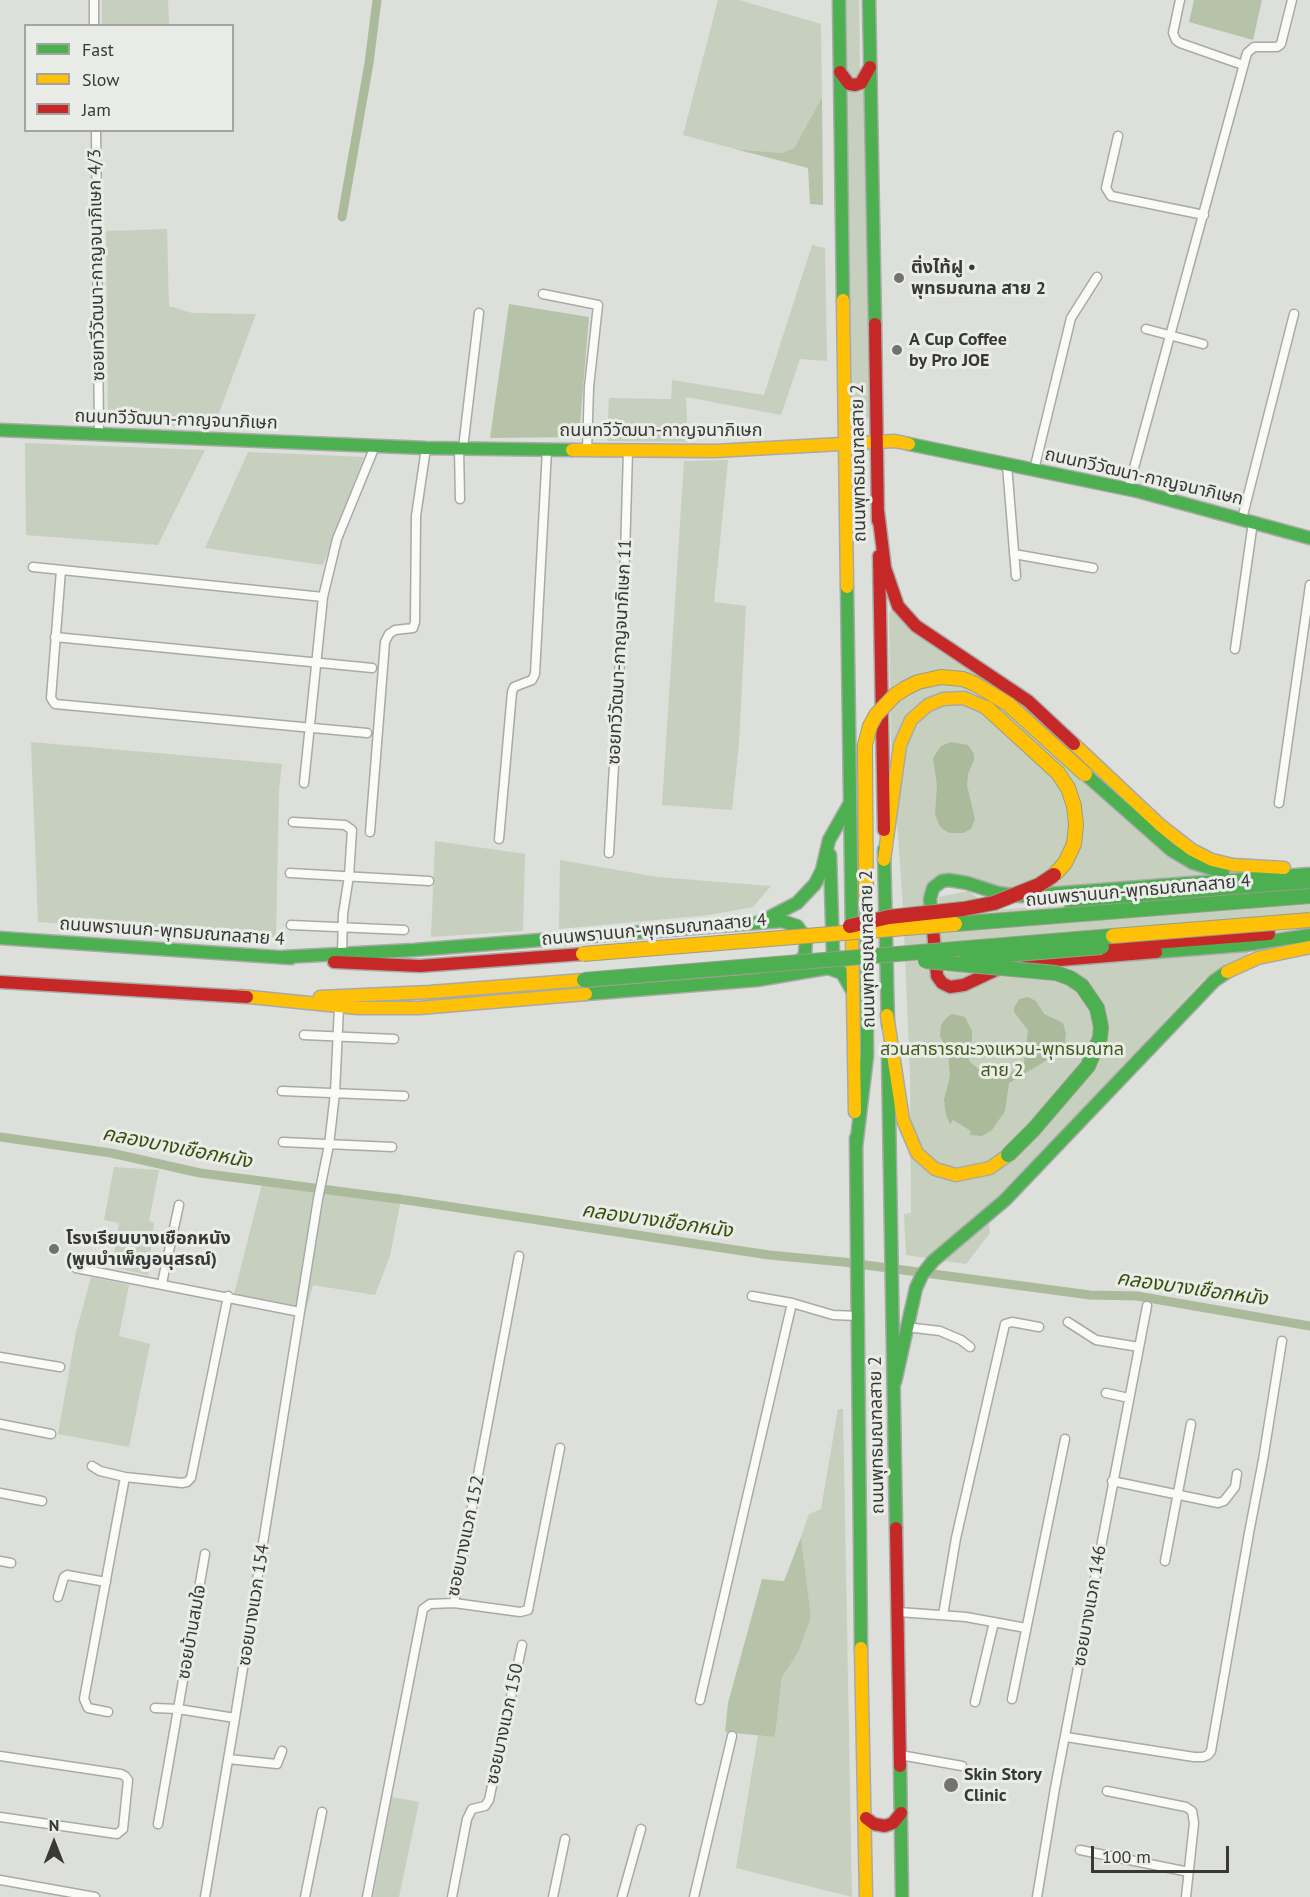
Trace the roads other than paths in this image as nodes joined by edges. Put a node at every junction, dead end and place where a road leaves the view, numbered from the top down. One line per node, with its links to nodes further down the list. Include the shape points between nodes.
1 (94, 0): 6 (street)
2 (839, 0): 9 (main road, ถนนพุทธมณฑลสาย 2)
3 (869, 0): 8 (main road, ถนนพุทธมณฑลสาย 2)
4 (1180, 0): 7 (street, via 1173,33 1176,40)
5 (1292, 0): 7 (street, via 1281,44 1254,46)
6 (94, 24)
7 (1243, 65): 12 (street)
8 (871, 66): 9 (main road, via 861,83 855,85 849,84); 22 (main road, ถนนพุทธมณฑลสาย 2)
9 (840, 72): 23 (main road, ถนนพุทธมณฑลสาย 2)
10 (96, 132): 21 (street, ซอยทวีวัฒนา-กาญจนาภิเษก 4/3)
11 (1118, 136): 12 (street, via 1106,188 1111,196)
12 (1204, 215): 18 (street)
13 (1097, 277): 31 (street, via 1071,318)
14 (543, 294): 28 (street, via 598,305)
15 (479, 313): 26 (street)
16 (1294, 314): 35 (street)
17 (1146, 329): 18 (street)
18 (1170, 335): 19 (street); 32 (street)
19 (1203, 344)
20 (0, 430): 21 (main road, ถนนทวีวัฒนา-กาญจนาภิเษก)
21 (99, 435): 24 (main road, ถนนทวีวัฒนา-กาญจนาภิเษก)
22 (876, 442): 23 (main road, ถนนทวีวัฒนา-กาญจนาภิเษก); 30 (main road, ถนนทวีวัฒนา-กาญจนาภิเษก, via 904,442); 34 (main road, ถนนพุทธมณฑลสาย 2)
23 (845, 445): 29 (main road, ถนนทวีวัฒนา-กาญจนาภิเษก); 51 (main road, ถนนพุทธมณฑลสาย 2)
24 (375, 446): 25 (main road, ถนนทวีวัฒนา-กาญจนาภิเษก); 43 (street, via 337,539)
25 (426, 448): 26 (main road, ถนนทวีวัฒนา-กาญจนาภิเษก); 54 (street, via 416,516 415,622 413,628 389,634 386,642)
26 (461, 448): 27 (main road, ถนนทวีวัฒนา-กาญจนาภิเษก); 33 (street)
27 (547, 450): 28 (main road, ถนนทวีวัฒนา-กาญจนาภิเษก); 55 (street, via 536,674 512,692)
28 (587, 450): 29 (main road, ถนนทวีวัฒนา-กาญจนาภิเษก)
29 (628, 451): 57 (street, ซอยทวีวัฒนา-กาญจนาภิเษก 11)
30 (1007, 465): 31 (main road, ถนนทวีวัฒนา-กาญจนาภิเษก); 37 (street)
31 (1034, 470): 32 (main road, ถนนทวีวัฒนา-กาญจนาภิเษก)
32 (1128, 490): 35 (main road, ถนนทวีวัฒนา-กาญจนาภิเษก)
33 (460, 499)
34 (878, 512): 58 (main road, ถนนพุทธมณฑลสาย 2); 59 (main road, via 890,585 898,606 916,626 1028,701 1160,825 1192,850 1212,860 1239,866)
35 (1248, 520): 36 (main road, ถนนทวีวัฒนา-กาญจนาภิเษก); 45 (street)
36 (1310, 538)
37 (1014, 555): 39 (street); 41 (street)
38 (33, 567): 40 (street)
39 (1093, 568)
40 (61, 570): 43 (street); 44 (street)
41 (1016, 576)
42 (1310, 585): 52 (street)
43 (323, 597): 46 (street)
44 (55, 637): 46 (street); 48 (street, via 51,698 55,704)
45 (1235, 649)
46 (317, 663): 47 (street); 48 (street)
47 (372, 668)
48 (309, 728): 49 (street); 50 (street)
49 (367, 733)
50 (304, 783)
51 (850, 803): 56 (main road); 83 (main road, ถนนพุทธมณฑลสาย 2)
52 (1279, 803)
53 (293, 822): 62 (street, via 349,827)
54 (370, 832)
55 (499, 839)
56 (829, 840): 70 (main road, via 818,878 804,897 771,917); 80 (main road, via 833,954)
57 (609, 853)
58 (884, 860): 73 (main road, bridge, via 900,745 911,720 943,699 964,698 987,708 1068,788 1076,834 1070,855 1060,870 1039,885 994,903 889,917); 86 (main road, ถนนพุทธมณฑลสาย 2)
59 (1310, 868)
60 (290, 873): 62 (street)
61 (1310, 874): 64 (main road)
62 (350, 876): 63 (street); 71 (street)
63 (429, 881)
64 (1269, 882): 65 (main road); 67 (main road, bridge); 75 (main road, via 1021,896 942,881 931,893 937,976 946,985 957,986 1023,963); 96 (main road, bridge, via 1220,872 1182,857 1138,824 1008,704 980,686 942,677 906,688 876,715 865,745 867,1056)
65 (1310, 884)
66 (1310, 896): 67 (main road, ถนนพรานนก-พุทธมณฑลสาย 4, bridge)
67 (1017, 919): 73 (main road, ถนนพรานนก-พุทธมณฑลสาย 4, bridge)
68 (1310, 920): 78 (main road, bridge)
69 (291, 925): 71 (street)
70 (736, 925): 76 (main road); 81 (main road, via 787,921 802,932 807,944 804,958 792,969)
71 (342, 927): 72 (street); 76 (street)
72 (404, 930)
73 (819, 935): 77 (main road, ถนนพรานนก-พุทธมณฑลสาย 4, bridge, via 412,966)
74 (0, 938): 77 (main road, ถนนพรานนก-พุทธมณฑลสาย 4)
75 (1308, 939): 79 (main road, bridge, via 1262,934); 108 (main road, via 1233,968 1214,981 1005,1200 929,1265 916,1288)
76 (342, 955): 77 (main road)
77 (284, 957)
78 (848, 957): 79 (main road, bridge); 84 (main road, bridge, via 380,996)
79 (925, 961): 86 (main road, bridge, via 1056,973 1070,978 1082,986 1097,1008 1100,1038 1088,1066 1008,1155 990,1168 956,1175 935,1169 917,1154 907,1132)
80 (840, 971): 81 (main road, via 824,969); 83 (main road)
81 (773, 977): 85 (main road, via 440,1007)
82 (0, 981): 84 (main road)
83 (853, 992): 96 (main road, ถนนพุทธมณฑลสาย 2)
84 (240, 996): 85 (main road)
85 (339, 1007): 88 (street, ซอยบางแวก 154)
86 (887, 1015): 115 (main road, ถนนพุทธมณฑลสาย 2)
87 (304, 1035): 88 (street)
88 (337, 1036): 89 (street); 91 (street, ซอยบางแวก 154)
89 (394, 1040)
90 (282, 1091): 91 (street)
91 (335, 1093): 92 (street); 94 (street, ซอยบางแวก 154)
92 (404, 1096)
93 (283, 1143): 94 (street)
94 (329, 1145): 95 (street); 105 (street, ซอยบางแวก 154)
95 (392, 1147)
96 (856, 1147): 106 (main road, ถนนพุทธมณฑลสาย 2)
97 (179, 1205): 100 (street)
98 (519, 1256): 136 (street, ซอยบางแวก 152)
99 (76, 1268): 100 (street)
100 (162, 1283): 101 (street)
101 (228, 1296): 105 (street); 125 (street, via 191,1478 182,1483)
102 (752, 1296): 103 (street)
103 (792, 1303): 106 (street, via 833,1315); 143 (street)
104 (1147, 1306): 112 (street, ซอยบางแวก 146)
105 (300, 1312): 148 (street, ซอยบางแวก 154)
106 (858, 1316): 160 (main road, ถนนพุทธมณฑลสาย 2)
107 (1068, 1322): 112 (street, via 1096,1340)
108 (906, 1327): 111 (street, via 940,1331); 115 (main road)
109 (1039, 1327): 138 (street, via 1005,1324 956,1538)
110 (1282, 1341): 150 (street, via 1211,1750 1208,1755 1194,1757)
111 (970, 1347)
112 (1139, 1347): 117 (street, ซอยบางแวก 146)
113 (0, 1357): 114 (street)
114 (60, 1367)
115 (895, 1382): 137 (main road, ถนนพุทธมณฑลสาย 2)
116 (1106, 1393): 117 (street)
117 (1129, 1398): 126 (street, ซอยบางแวก 146)
118 (0, 1424): 120 (street)
119 (1191, 1424): 128 (street)
120 (51, 1434)
121 (1065, 1439): 140 (street)
122 (560, 1448): 136 (street, via 528,1610)
123 (92, 1466): 125 (street)
124 (1237, 1474): 128 (street, via 1235,1487 1222,1502)
125 (125, 1477): 134 (street)
126 (1113, 1481): 128 (street); 150 (street, ซอยบางแวก 146)
127 (0, 1493): 129 (street)
128 (1177, 1495): 132 (street)
129 (42, 1502)
130 (205, 1554): 146 (street, ซอยบ้านสมใจ)
131 (0, 1561): 133 (street)
132 (1165, 1561)
133 (11, 1563)
134 (106, 1582): 135 (street, via 67,1575); 147 (street, via 84,1699 88,1708)
135 (58, 1597)
136 (454, 1604): 171 (street, ซอยบางแวก 152, via 430,1604 423,1609)
137 (899, 1612): 138 (street); 152 (main road, ถนนพุทธมณฑลสาย 2)
138 (943, 1615): 139 (street)
139 (994, 1622): 140 (street); 144 (street)
140 (1026, 1628): 142 (street)
141 (522, 1645): 172 (street, ซอยบางแวก 150, via 489,1800 485,1806 472,1809 467,1819)
142 (1012, 1699)
143 (700, 1700)
144 (975, 1702)
145 (155, 1708): 146 (street)
146 (178, 1709): 148 (street); 161 (street, ซอยบ้านสมใจ)
147 (108, 1712)
148 (235, 1719): 154 (street, ซอยบางแวก 154)
149 (732, 1736): 175 (street)
150 (1066, 1737): 178 (street, ซอยบางแวก 146)
151 (282, 1750): 154 (street, via 277,1764)
152 (900, 1755): 155 (street); 158 (main road, ถนนพุทธมณฑลสาย 2)
153 (0, 1756): 159 (street, via 122,1774 128,1780 123,1829 117,1834)
154 (228, 1759): 169 (street, ซอยบางแวก 154)
155 (962, 1766)
156 (1107, 1791): 165 (street, via 1192,1811)
157 (322, 1812): 170 (street)
158 (901, 1813): 160 (main road, via 885,1826); 177 (main road, ถนนพุทธมณฑลสาย 2)
159 (0, 1817)
160 (866, 1818): 176 (main road, ถนนพุทธมณฑลสาย 2)
161 (158, 1824)
162 (641, 1828): 174 (street)
163 (565, 1839): 173 (street)
164 (1080, 1850): 165 (street)
165 (1189, 1872): 179 (street)
166 (0, 1880): 167 (street)
167 (41, 1893): 168 (street)
168 (95, 1897)
169 (205, 1897)
170 (305, 1897)
171 (367, 1897)
172 (452, 1897)
173 (553, 1897)
174 (622, 1897)
175 (694, 1897)
176 (866, 1897)
177 (902, 1897)
178 (1037, 1897)
179 (1186, 1897)

